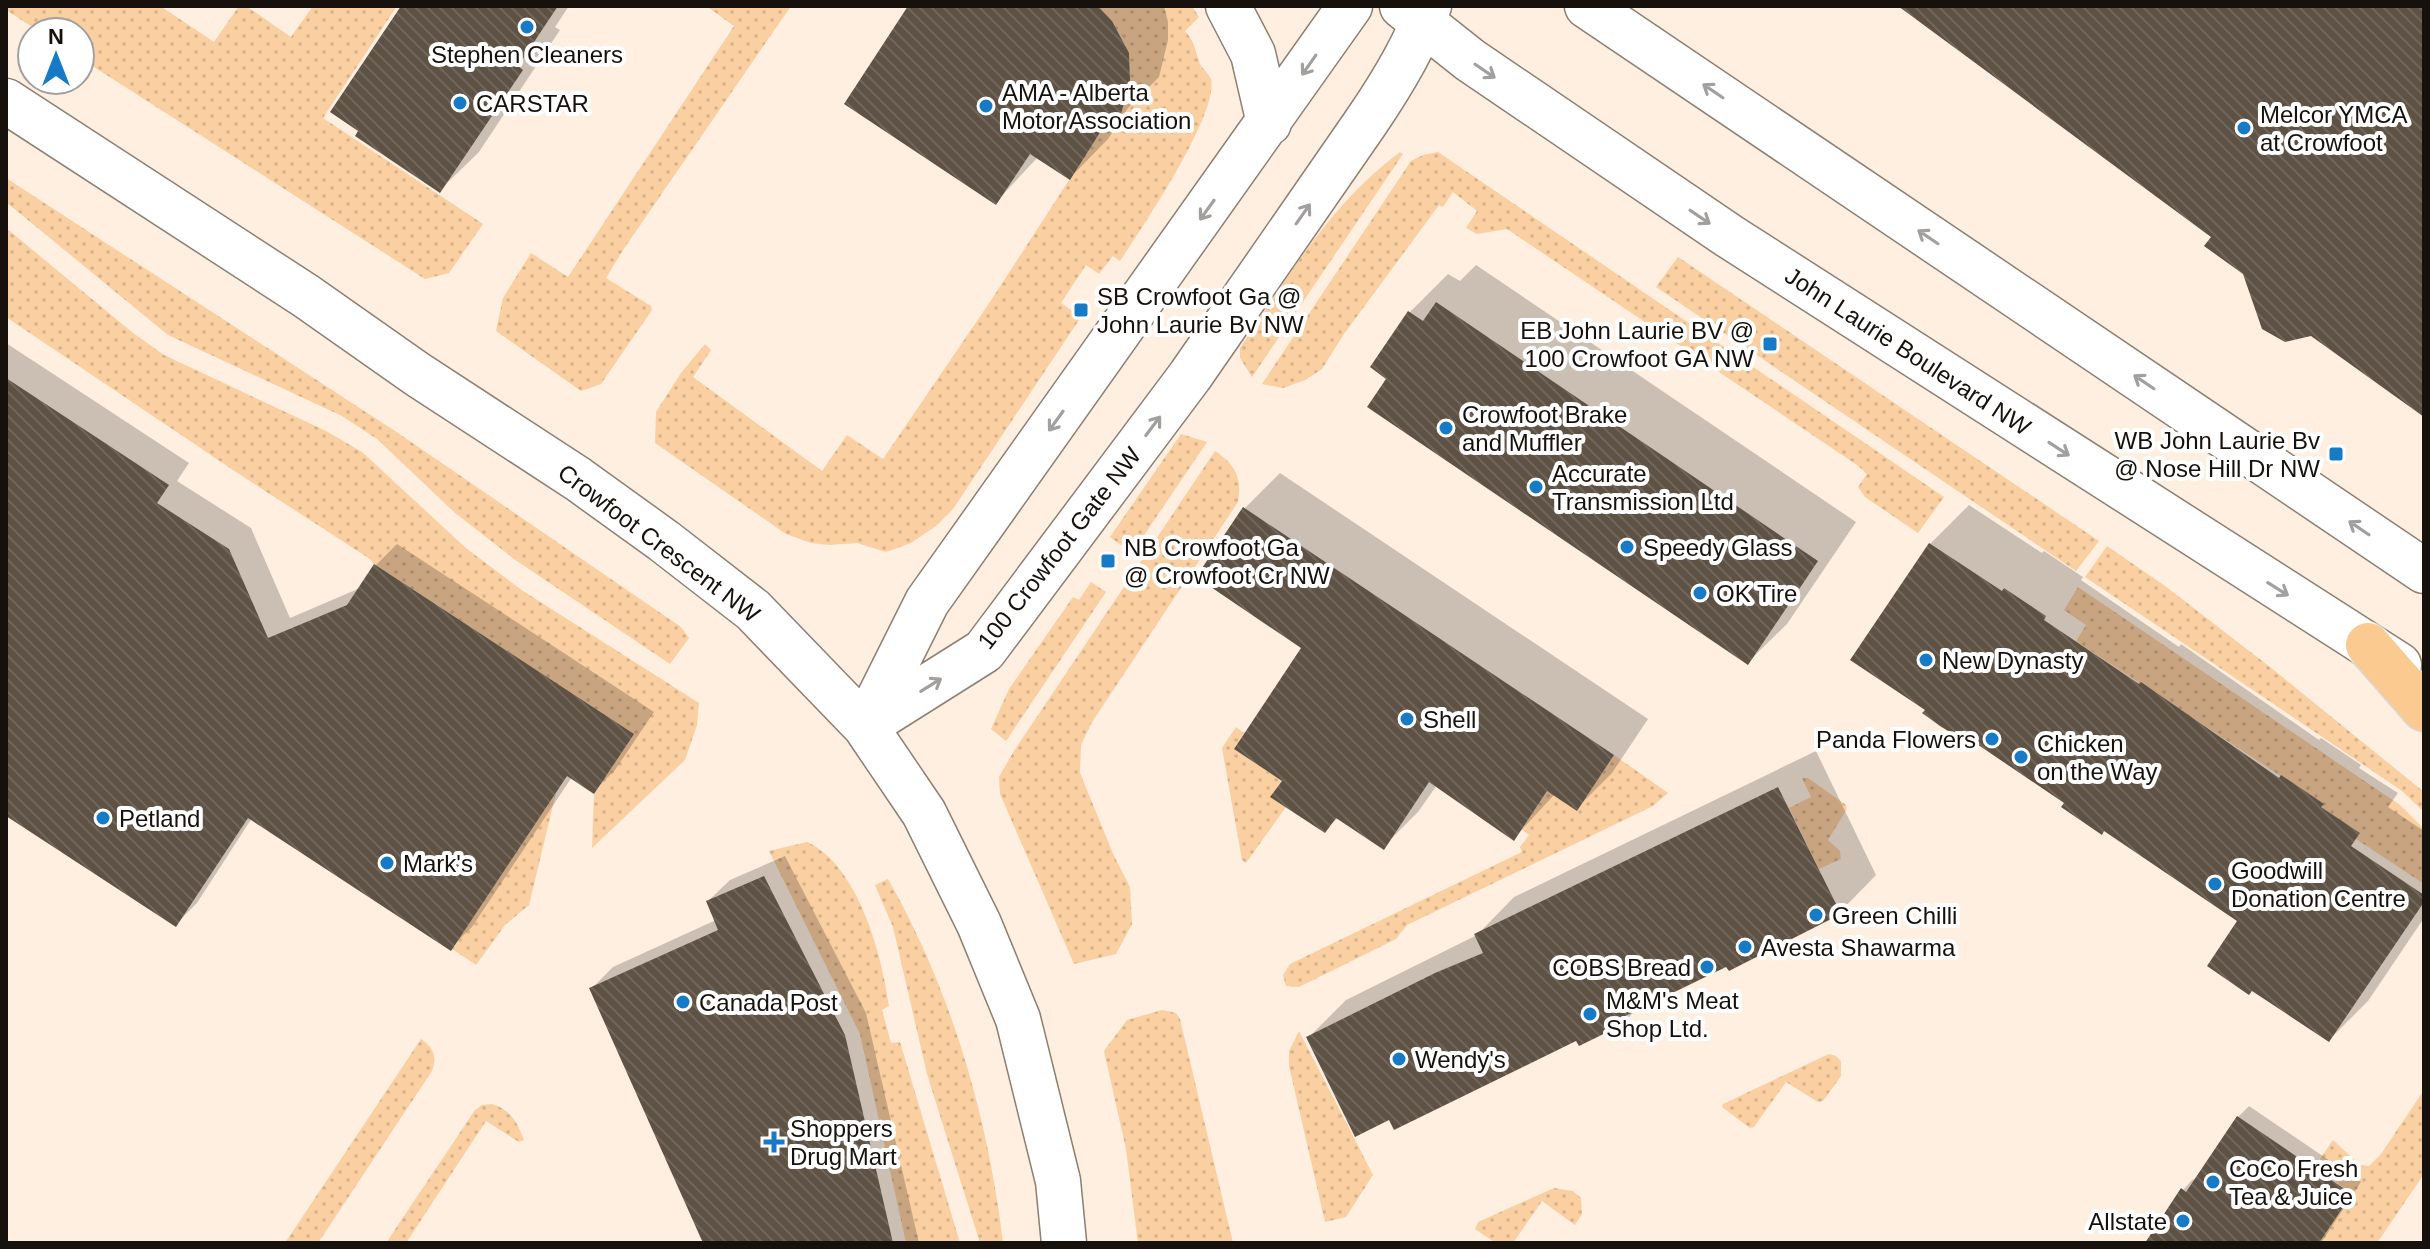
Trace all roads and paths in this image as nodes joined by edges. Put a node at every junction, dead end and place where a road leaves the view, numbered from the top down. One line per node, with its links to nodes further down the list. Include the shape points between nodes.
1 (1228, 6): 6 (street, via 1253,54)
2 (1350, 6): 6 (street, one-way to 6)
3 (1587, 6): 7 (street, one-way to 3)
4 (1418, 11): 8 (street, John Laurie Boulevard NW, one-way to 8, via 1470,60 1729,236); 11 (street, 100 Crowfoot Gate NW, one-way to 4, via 984,651 1190,376 1375,110)
5 (6, 101): 11 (street, Crowfoot Crescent NW, via 306,296 664,541 753,610)
6 (1269, 123): 11 (street, one-way to 11, via 927,602)
7 (2424, 571)
8 (2368, 645): 9 (street, John Laurie Boulevard NW); 10 (main road)
9 (2424, 681)
10 (2424, 709)
11 (865, 726): 12 (street, Crowfoot Crescent NW, via 924,813 1018,1019 1058,1181)
12 (1064, 1243)

